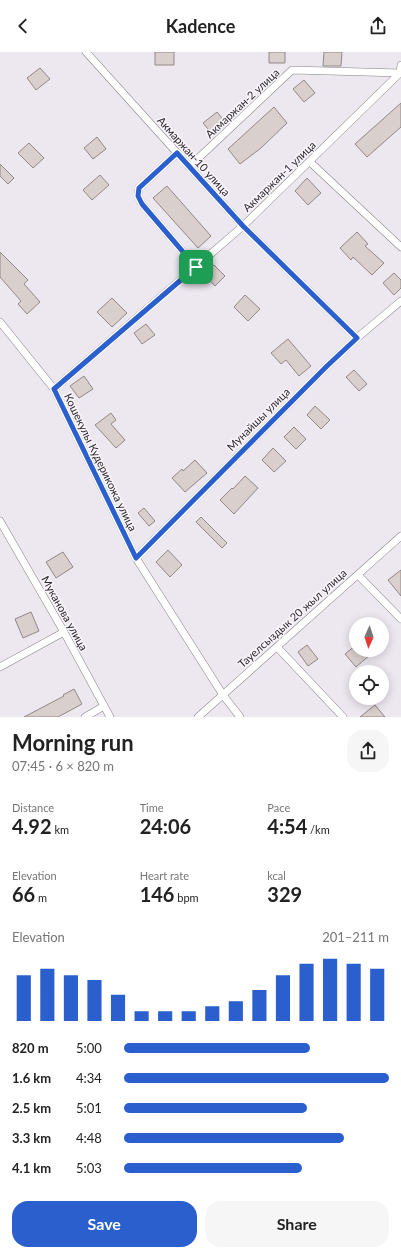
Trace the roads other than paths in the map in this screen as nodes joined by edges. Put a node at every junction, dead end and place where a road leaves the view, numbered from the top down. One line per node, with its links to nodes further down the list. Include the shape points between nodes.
1 (86, 52): 4 (street, Акмаржан-10 улица)
2 (401, 65): 3 (street)
3 (400, 73): 5 (street, Акмаржан-1 улица); 6 (street, Акмаржан-2 улица, via 292,70)
4 (177, 153): 6 (street, Акмаржан-10 улица); 9 (street, via 139,188 138,196)
5 (310, 162): 7 (street, Акмаржан-1 улица); 8 (street)
6 (189, 167): 7 (street, Акмаржан-10 улица)
7 (243, 226): 9 (street, Акмаржан-1 улица); 12 (street, Акмаржан-10 улица)
8 (401, 247)
9 (196, 267): 13 (street, Акмаржан-1 улица)
10 (401, 301): 12 (street, Мунайшы улица)
11 (0, 322): 13 (street, Кошекулы Кудерикожа улица)
12 (357, 338): 16 (street, Мунайшы улица)
13 (54, 389): 16 (street, Кошекулы Кудерикожа улица)
14 (0, 521): 19 (street, Муканова улица)
15 (401, 536): 17 (street, Тауелсыздык 20 жыл улица)
16 (136, 558): 22 (street, Кошекулы Кудерикожа улица)
17 (358, 575): 18 (street); 20 (street, Тауелсыздык 20 жыл улица)
18 (401, 619)
19 (64, 632): 21 (street); 23 (street, Муканова улица)
20 (277, 647): 22 (street, Тауелсыздык 20 жыл улица); 28 (street)
21 (0, 667)
22 (223, 695): 24 (street, Тауелсыздык 20 жыл улица); 27 (street, Кошекулы Кудерикожа улица)
23 (104, 706): 25 (street); 26 (street, Муканова улица)
24 (200, 716)
25 (85, 717)
26 (110, 717)
27 (240, 717)
28 (343, 717)

